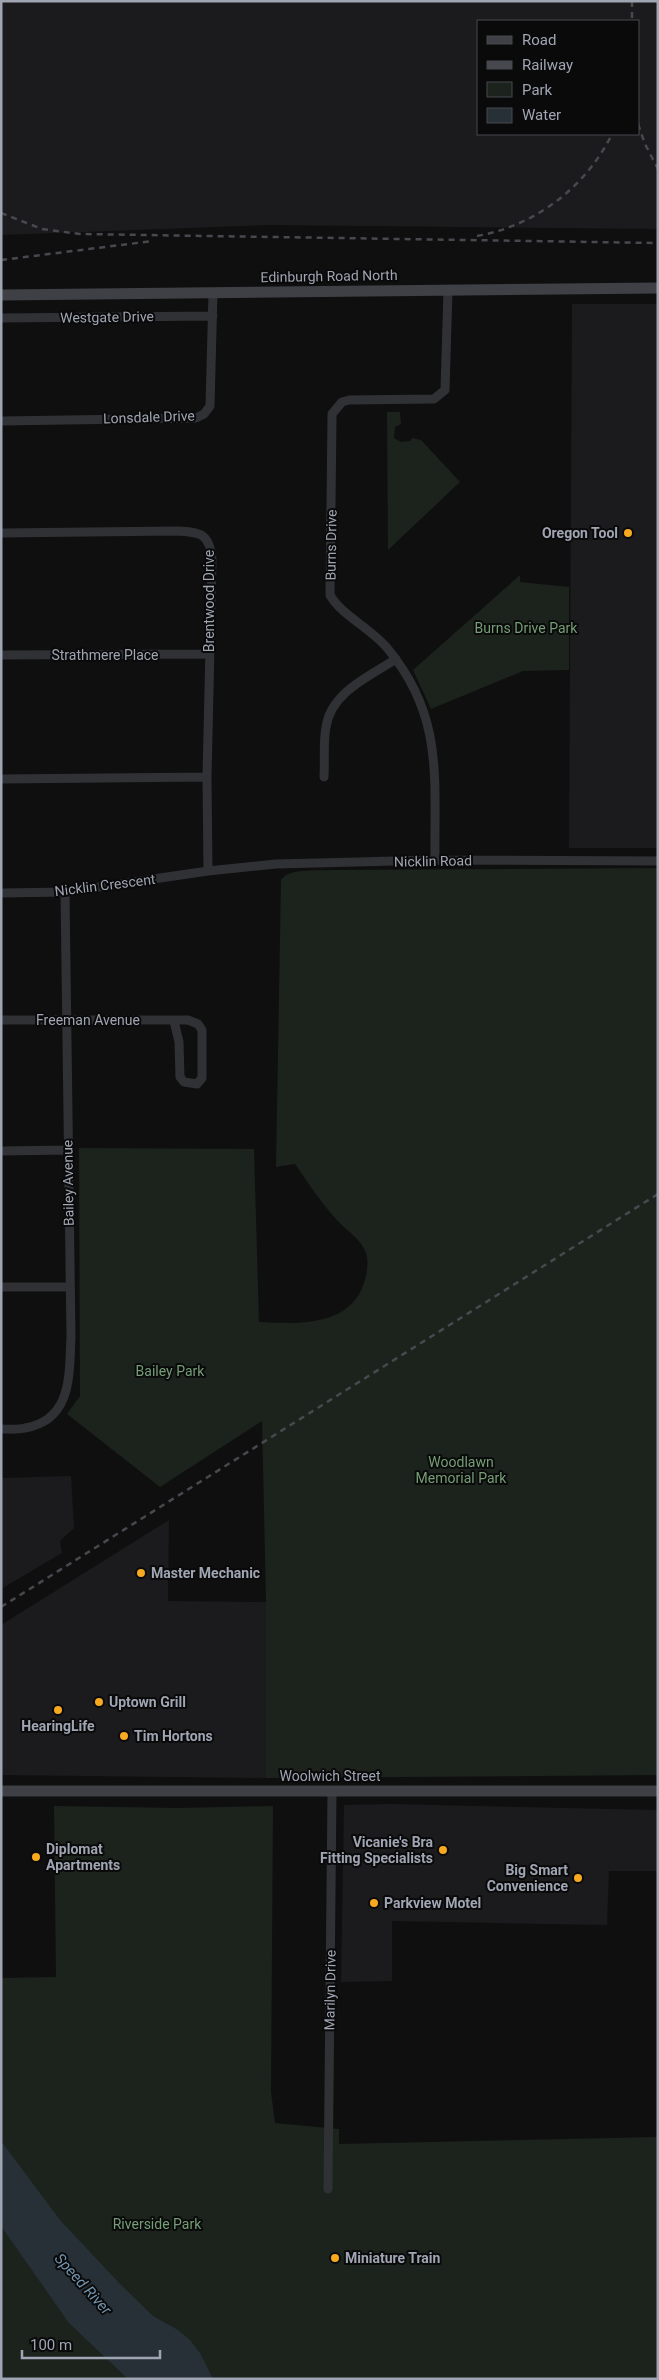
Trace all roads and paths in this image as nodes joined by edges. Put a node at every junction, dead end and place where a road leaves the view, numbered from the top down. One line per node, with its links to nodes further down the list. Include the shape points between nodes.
1 (658, 288): 2 (main road, Edinburgh Road North)
2 (448, 290): 3 (main road, Edinburgh Road North); 11 (street, Burns Drive, via 443,393 434,398 348,400 332,414 330,595 375,635)
3 (213, 293): 4 (main road, Edinburgh Road North); 5 (street, Lonsdale Drive)
4 (1, 295)
5 (213, 316): 6 (street, Westgate Drive); 7 (street, Lonsdale Drive, via 210,406 196,418)
6 (1, 318)
7 (1, 420)
8 (1, 533): 9 (street, Brentwood Drive, via 196,532 211,546)
9 (208, 654): 10 (street, Strathmere Place); 12 (street, Brentwood Drive)
10 (1, 655)
11 (396, 659): 13 (street, via 336,701 325,728); 15 (street, Burns Drive, via 416,688 432,736)
12 (207, 777): 14 (street); 17 (street, Brentwood Drive)
13 (324, 777)
14 (1, 779)
15 (435, 860): 16 (street, Nicklin Road); 17 (street, Nicklin Road, via 276,864)
16 (658, 861)
17 (208, 871): 18 (street, Nicklin Crescent)
18 (65, 892): 19 (street, Nicklin Crescent); 21 (street, Bailey Avenue)
19 (1, 893)
20 (1, 1020): 21 (street, Freeman Avenue)
21 (68, 1020): 22 (street, Freeman Avenue); 23 (street, Bailey Avenue)
22 (174, 1021): 22 (street, Freeman Avenue, via 179,1042 180,1077 184,1082 197,1084 202,1078 202,1030 198,1024 188,1020)
23 (68, 1150): 24 (street); 25 (street, Bailey Avenue)
24 (1, 1151)
25 (70, 1286): 26 (street); 27 (street, Bailey Avenue, via 68,1390 65,1399 52,1414 33,1426)
26 (1, 1287)
27 (1, 1429)
28 (1, 1791): 30 (main road, Woolwich Street)
29 (658, 1791): 30 (main road, Woolwich Street)
30 (332, 1792): 31 (street, Marilyn Drive)
31 (328, 2189)

